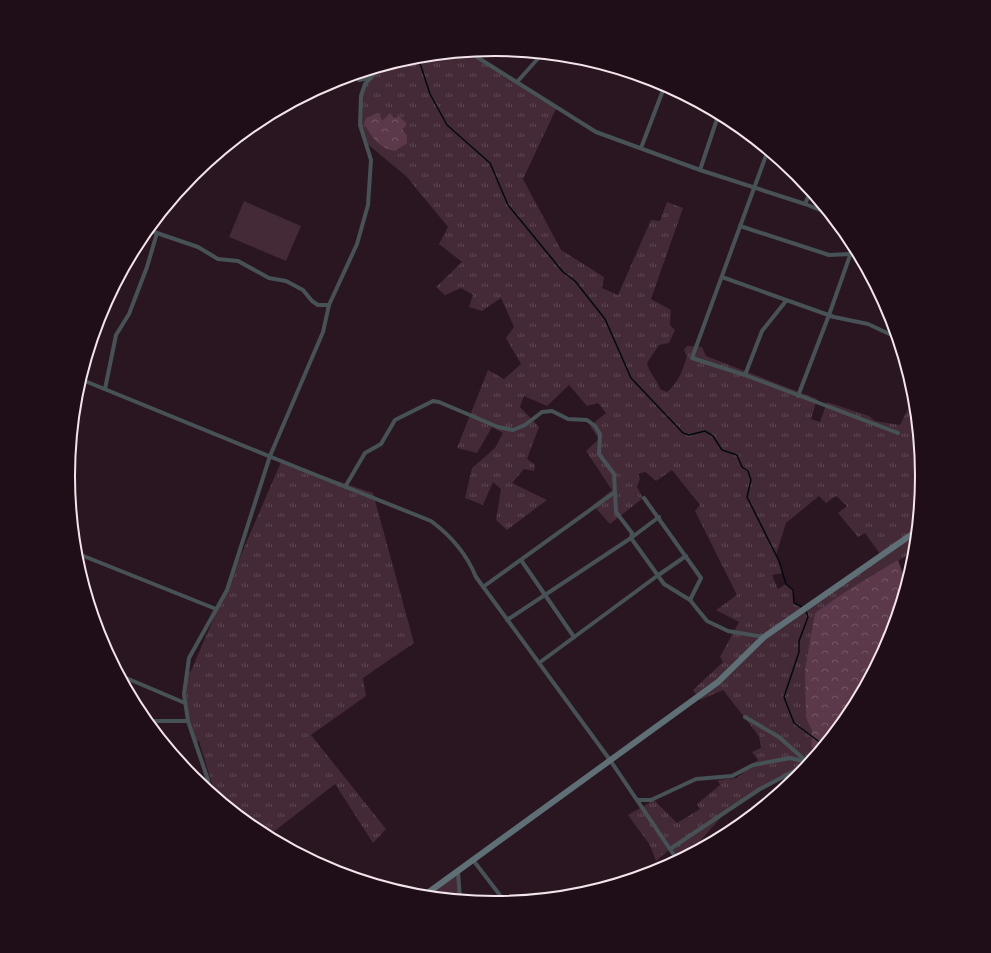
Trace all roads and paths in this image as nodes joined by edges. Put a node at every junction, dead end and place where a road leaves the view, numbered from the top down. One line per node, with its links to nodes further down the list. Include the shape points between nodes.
1 (477, 57): 6 (street)
2 (538, 59): 6 (street)
3 (374, 74): 4 (street)
4 (370, 78): 5 (street); 21 (street, via 361,96 360,125 371,160 368,205 357,244)
5 (358, 79)
6 (517, 82): 9 (street, via 596,132)
7 (662, 91): 9 (street)
8 (717, 119): 11 (street)
9 (641, 148): 11 (street)
10 (766, 155): 12 (street)
11 (700, 170): 12 (street)
12 (754, 188): 14 (street); 16 (street)
13 (809, 195): 14 (street)
14 (805, 204): 15 (street)
15 (821, 210)
16 (740, 226): 18 (street, via 829,255); 19 (street)
17 (156, 233): 21 (street, via 198,247 218,259 238,261 269,278 286,281 304,290 318,305); 26 (street, via 147,267 129,314 116,335)
18 (850, 254): 22 (street)
19 (722, 277): 20 (street); 24 (street, via 692,358)
20 (786, 301): 22 (street); 24 (street, via 762,331)
21 (329, 305): 29 (street, via 323,332)
22 (829, 315): 23 (street, via 868,324); 27 (street)
23 (892, 335)
24 (745, 375): 27 (street)
25 (86, 381): 26 (street)
26 (105, 389): 29 (street)
27 (798, 396): 28 (street)
28 (898, 433)
29 (270, 456): 30 (street); 43 (street, via 227,590)
30 (345, 487): 31 (street, via 365,453 381,444 395,420 432,401 498,427 513,430 525,425 542,412 552,411 568,419 587,420 600,434 599,454 614,474); 40 (street, via 431,521 470,562)
31 (615, 492): 35 (street, via 616,512 632,533); 38 (street)
32 (644, 498): 33 (street)
33 (659, 518): 35 (street); 37 (street)
34 (911, 535): 46 (main road)
35 (631, 538): 39 (street); 41 (street)
36 (83, 556): 43 (street)
37 (686, 556): 39 (street); 42 (street, via 701,578)
38 (520, 560): 40 (street); 41 (street)
39 (657, 576): 42 (street, via 664,584); 45 (street)
40 (483, 587): 44 (street)
41 (544, 595): 44 (street); 45 (street)
42 (690, 600): 46 (street, via 707,621 728,631)
43 (216, 609): 49 (street, via 189,658 184,694)
44 (507, 620): 47 (street)
45 (574, 637): 47 (street)
46 (764, 637): 53 (main road, via 718,682)
47 (539, 663): 53 (street)
48 (126, 678): 49 (street)
49 (186, 703): 52 (street)
50 (745, 717): 54 (street, via 779,737)
51 (154, 721): 52 (street)
52 (188, 721): 57 (street)
53 (610, 760): 58 (street); 61 (main road)
54 (806, 761)
55 (805, 762): 58 (street, via 790,758 753,764 732,776 696,779 651,800)
56 (801, 765): 59 (street, via 760,789)
57 (209, 784)
58 (637, 800): 59 (street)
59 (670, 849): 60 (street)
60 (675, 857)
61 (473, 860): 62 (main road); 65 (street)
62 (458, 871): 63 (main road); 64 (street)
63 (430, 891)
64 (460, 895)
65 (501, 897)

